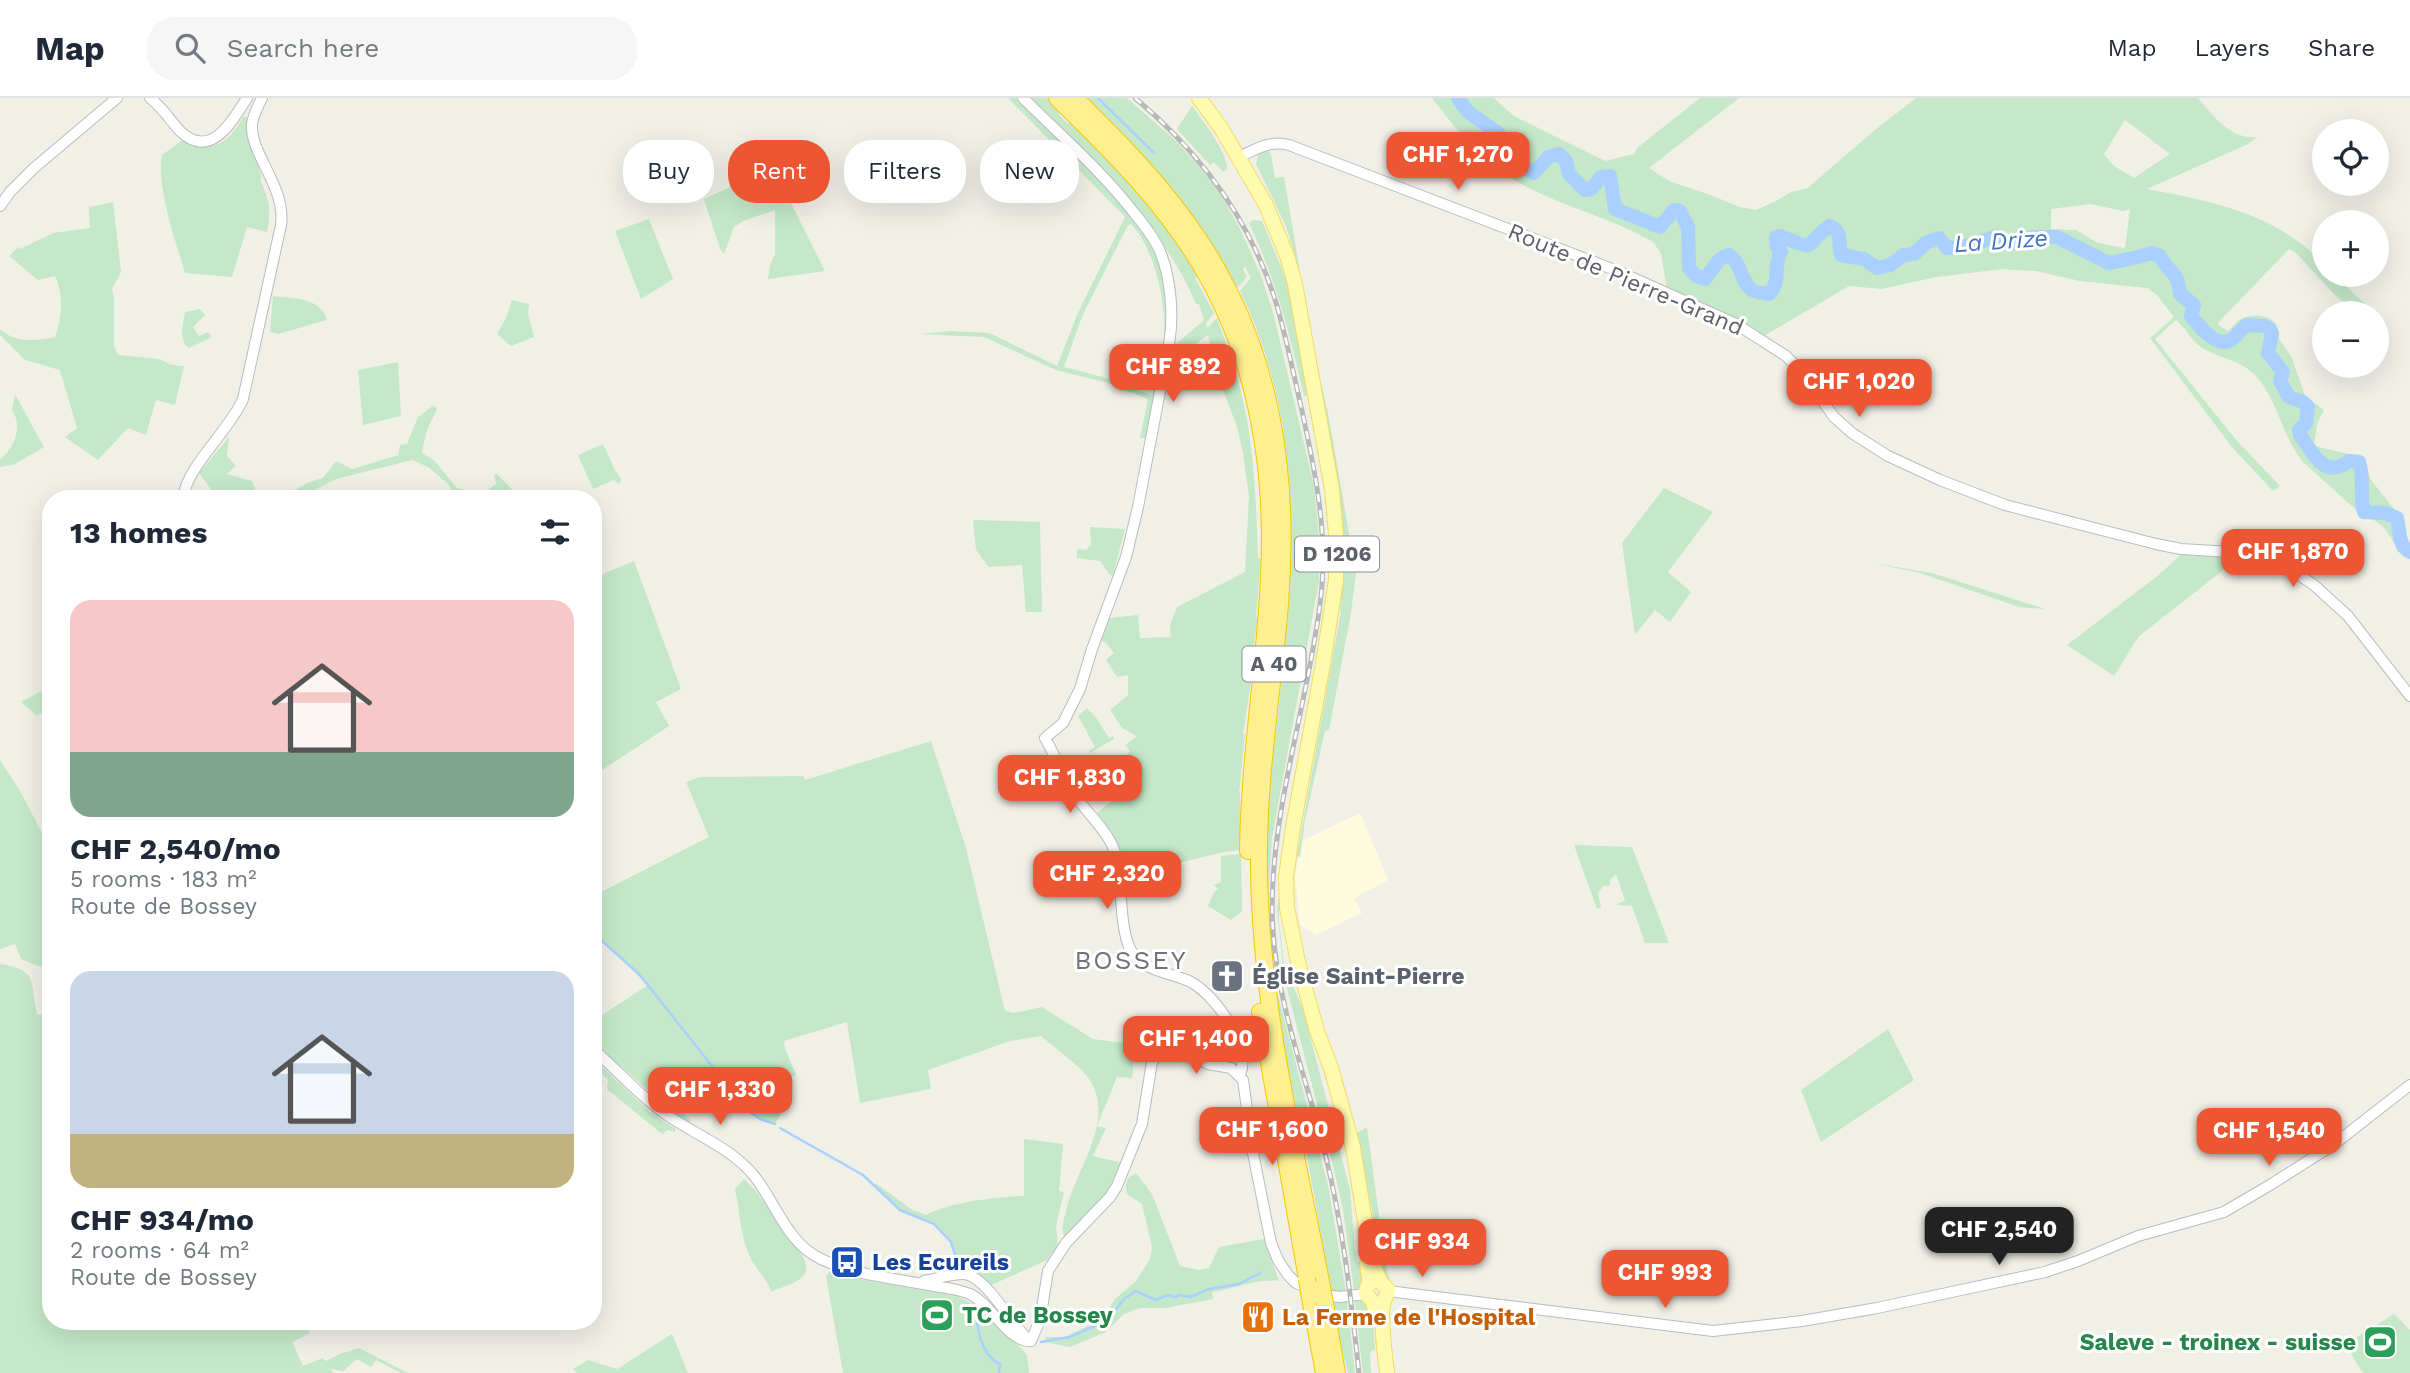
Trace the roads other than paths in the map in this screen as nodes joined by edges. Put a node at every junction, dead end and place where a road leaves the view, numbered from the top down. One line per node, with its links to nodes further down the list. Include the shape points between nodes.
1 (117, 98): 10 (street, via 20,182)
2 (150, 98): 3 (street, via 186,135 205,141 225,132)
3 (247, 98)
4 (262, 98): 11 (street, via 253,131 278,195 281,225 243,398)
5 (1023, 98): 14 (street, via 1097,170 1150,234 1165,268 1170,319 1169,344 1126,557 1080,689 1063,723 1045,738 1069,786 1113,847 1128,948 1142,962 1190,982 1212,999 1238,1044 1243,1064)
6 (1058, 98): 18 (highway, A 40, bridge, via 1132,174 1196,257 1238,341 1261,421 1269,485 1270,551 1250,777 1249,909 1266,1052 1307,1279)
7 (1075, 98): 18 (highway, A 40, via 1149,174 1210,257 1249,336 1272,412 1281,474 1283,551 1259,826 1261,920 1273,1024)
8 (1199, 98): 9 (main road, D 1206)
9 (1239, 158): 12 (street, Route de Pierre-Grand, via 1263,144 1289,145 1588,259 1723,318 1786,356 1834,417 1864,441 1970,492 2169,547 2243,552 2281,563 2348,616); 17 (main road, D 1206, via 1266,205 1295,284 1335,517 1332,611 1286,877 1289,921 1353,1146)
10 (0, 206)
11 (185, 490)
12 (2410, 696)
13 (602, 1057): 16 (street, via 658,1109 738,1160 804,1248 852,1271)
14 (1236, 1072): 17 (street, via 1245,1086 1258,1178 1278,1260 1293,1280 1317,1293 1339,1297); 19 (street, via 1204,1063 1180,1047 1166,1048 1157,1055 1142,1124 1121,1178 1052,1264)
15 (2410, 1085): 17 (street, via 2322,1152 2224,1212 2138,1236 2045,1272 1877,1308 1713,1331)
16 (918, 1282): 19 (street, via 970,1294 1018,1339); 19 (street, via 958,1274 974,1277)
17 (1377, 1292): 22 (main road, D 1206); 23 (main road, D 1206)
18 (1319, 1296): 20 (highway, A 40); 21 (highway, A 40)
19 (1031, 1340)
20 (1324, 1373)
21 (1337, 1373)
22 (1377, 1373)
23 (1387, 1373)

